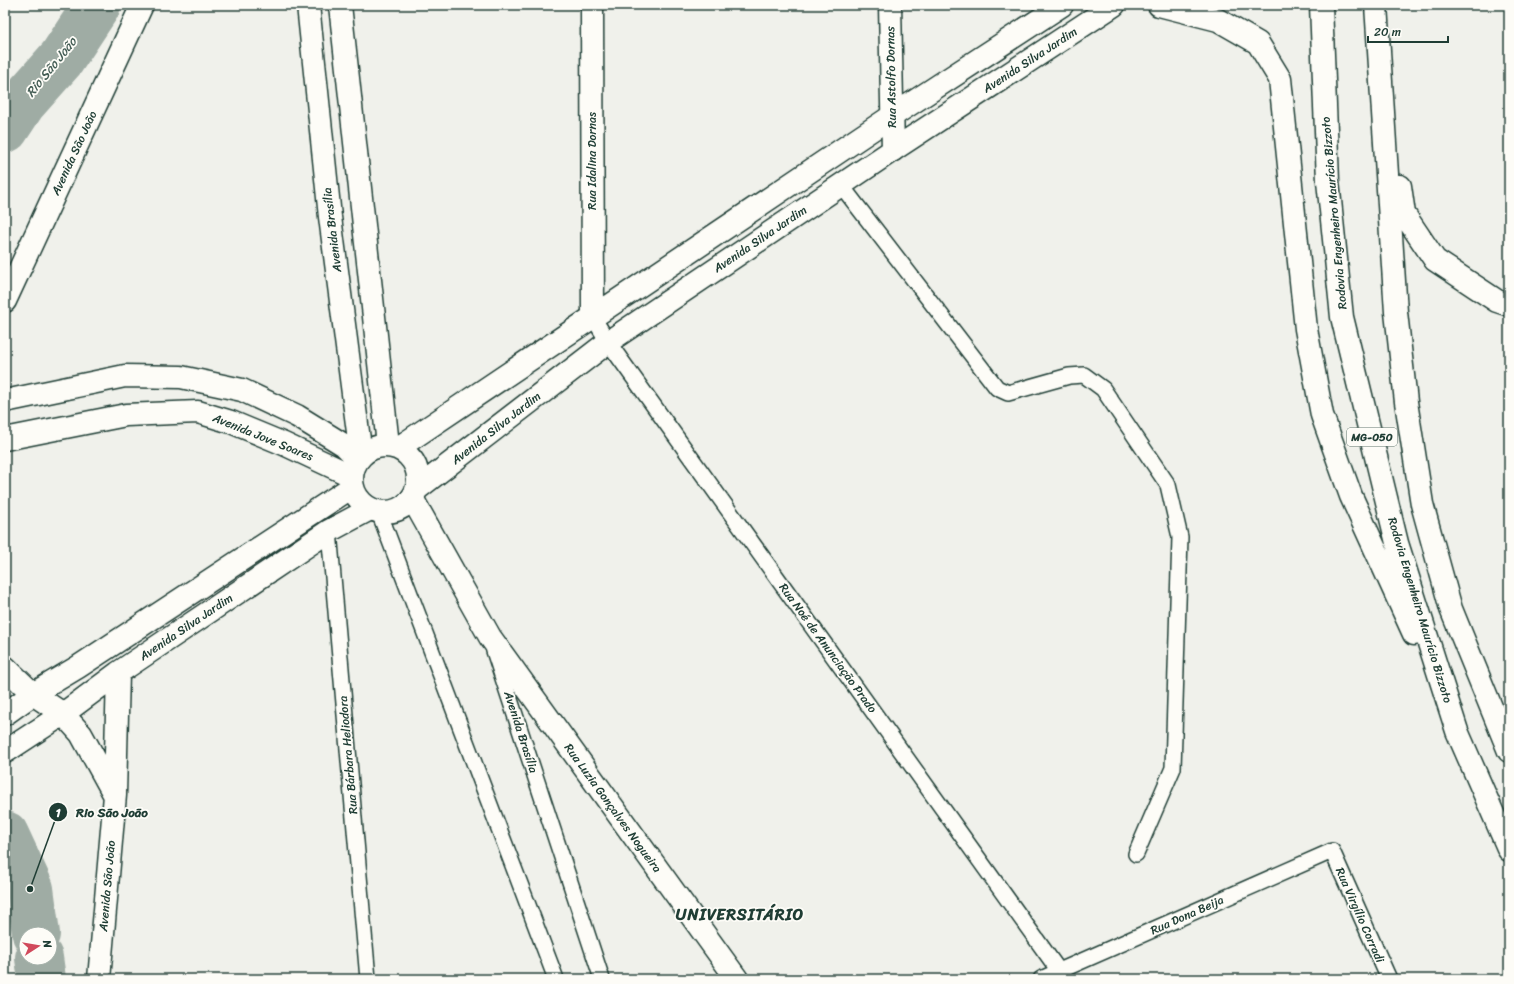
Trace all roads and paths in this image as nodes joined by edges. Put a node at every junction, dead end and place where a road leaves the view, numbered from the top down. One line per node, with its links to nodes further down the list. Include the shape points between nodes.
1 (142, 5): 16 (main road, Avenida São João)
2 (308, 5): 15 (main road, Avenida Brasília)
3 (340, 5): 14 (main road)
4 (592, 5): 18 (main road, Rua Idalina Dornas)
5 (890, 5): 11 (main road, Rua Astolfo Dornas)
6 (1062, 5): 11 (main road)
7 (1114, 5): 12 (main road, Avenida Silva Jardim)
8 (1160, 5): 32 (main road, via 1218,20 1258,43 1280,79 1306,329 1322,415 1351,496)
9 (1321, 5): 32 (main road, Rodovia Engenheiro Maurício Bizzoto / MG-050, via 1328,181 1342,317 1397,543)
10 (1376, 14): 17 (main road, via 1404,214 1435,260 1497,301); 34 (main road, MG-050, via 1396,312 1406,402 1422,504 1452,609)
11 (892, 116): 12 (main road, Rua Astolfo Dornas); 18 (main road)
12 (893, 150): 13 (main road, Avenida Silva Jardim)
13 (840, 185): 19 (main road, Avenida Silva Jardim); 38 (lane, via 997,388 1008,393 1069,376 1084,375 1103,389 1168,485 1180,537 1173,768)
14 (363, 213): 15 (main road); 22 (main road)
15 (330, 217): 23 (main road, Avenida Brasília)
16 (5, 301)
17 (1509, 305)
18 (593, 317): 19 (lane, Rua Noé de Anunciação Prado); 22 (main road)
19 (608, 342): 24 (main road, Avenida Silva Jardim); 39 (lane, Rua Noé de Anunciação Prado)
20 (5, 401): 23 (main road, via 125,376 181,377 242,390 297,416 344,445)
21 (5, 439): 23 (main road, Avenida Jove Soares, via 126,415 198,412)
22 (393, 446): 23 (main road, via 369,449); 24 (main road, via 407,453 413,460 418,480)
23 (356, 469): 25 (main road, via 356,496 362,503); 30 (main road, Avenida Silva Jardim, via 78,667)
24 (414, 494): 25 (main road, via 406,505 398,510); 27 (main road, Avenida Brasília)
25 (375, 510): 26 (main road, Avenida Silva Jardim); 42 (lane)
26 (329, 530): 29 (main road, Avenida Silva Jardim); 41 (lane, Rua Bárbara Heliodora)
27 (490, 637): 43 (lane, Avenida Brasília); 44 (main road, Rua Luzia Gonçalves Nogueira)
28 (5, 668): 30 (main road)
29 (118, 673): 31 (main road, Avenida Silva Jardim); 35 (main road, Avenida São João)
30 (20, 704): 31 (main road)
31 (63, 714): 33 (main road, Avenida Silva Jardim); 35 (main road, via 81,734)
32 (1457, 731): 36 (main road, Rodovia Engenheiro Maurício Bizzoto / MG-050)
33 (5, 752)
34 (1509, 752)
35 (115, 795): 40 (main road, Avenida São João)
36 (1509, 850)
37 (1332, 851): 39 (lane, Rua Dona Beija); 46 (lane, Rua Virgílio Corradi)
38 (1136, 854)
39 (1061, 975): 45 (lane, Rua Dona Beija)
40 (99, 979)
41 (368, 979)
42 (556, 979)
43 (602, 979)
44 (737, 979)
45 (1041, 979)
46 (1389, 979)

